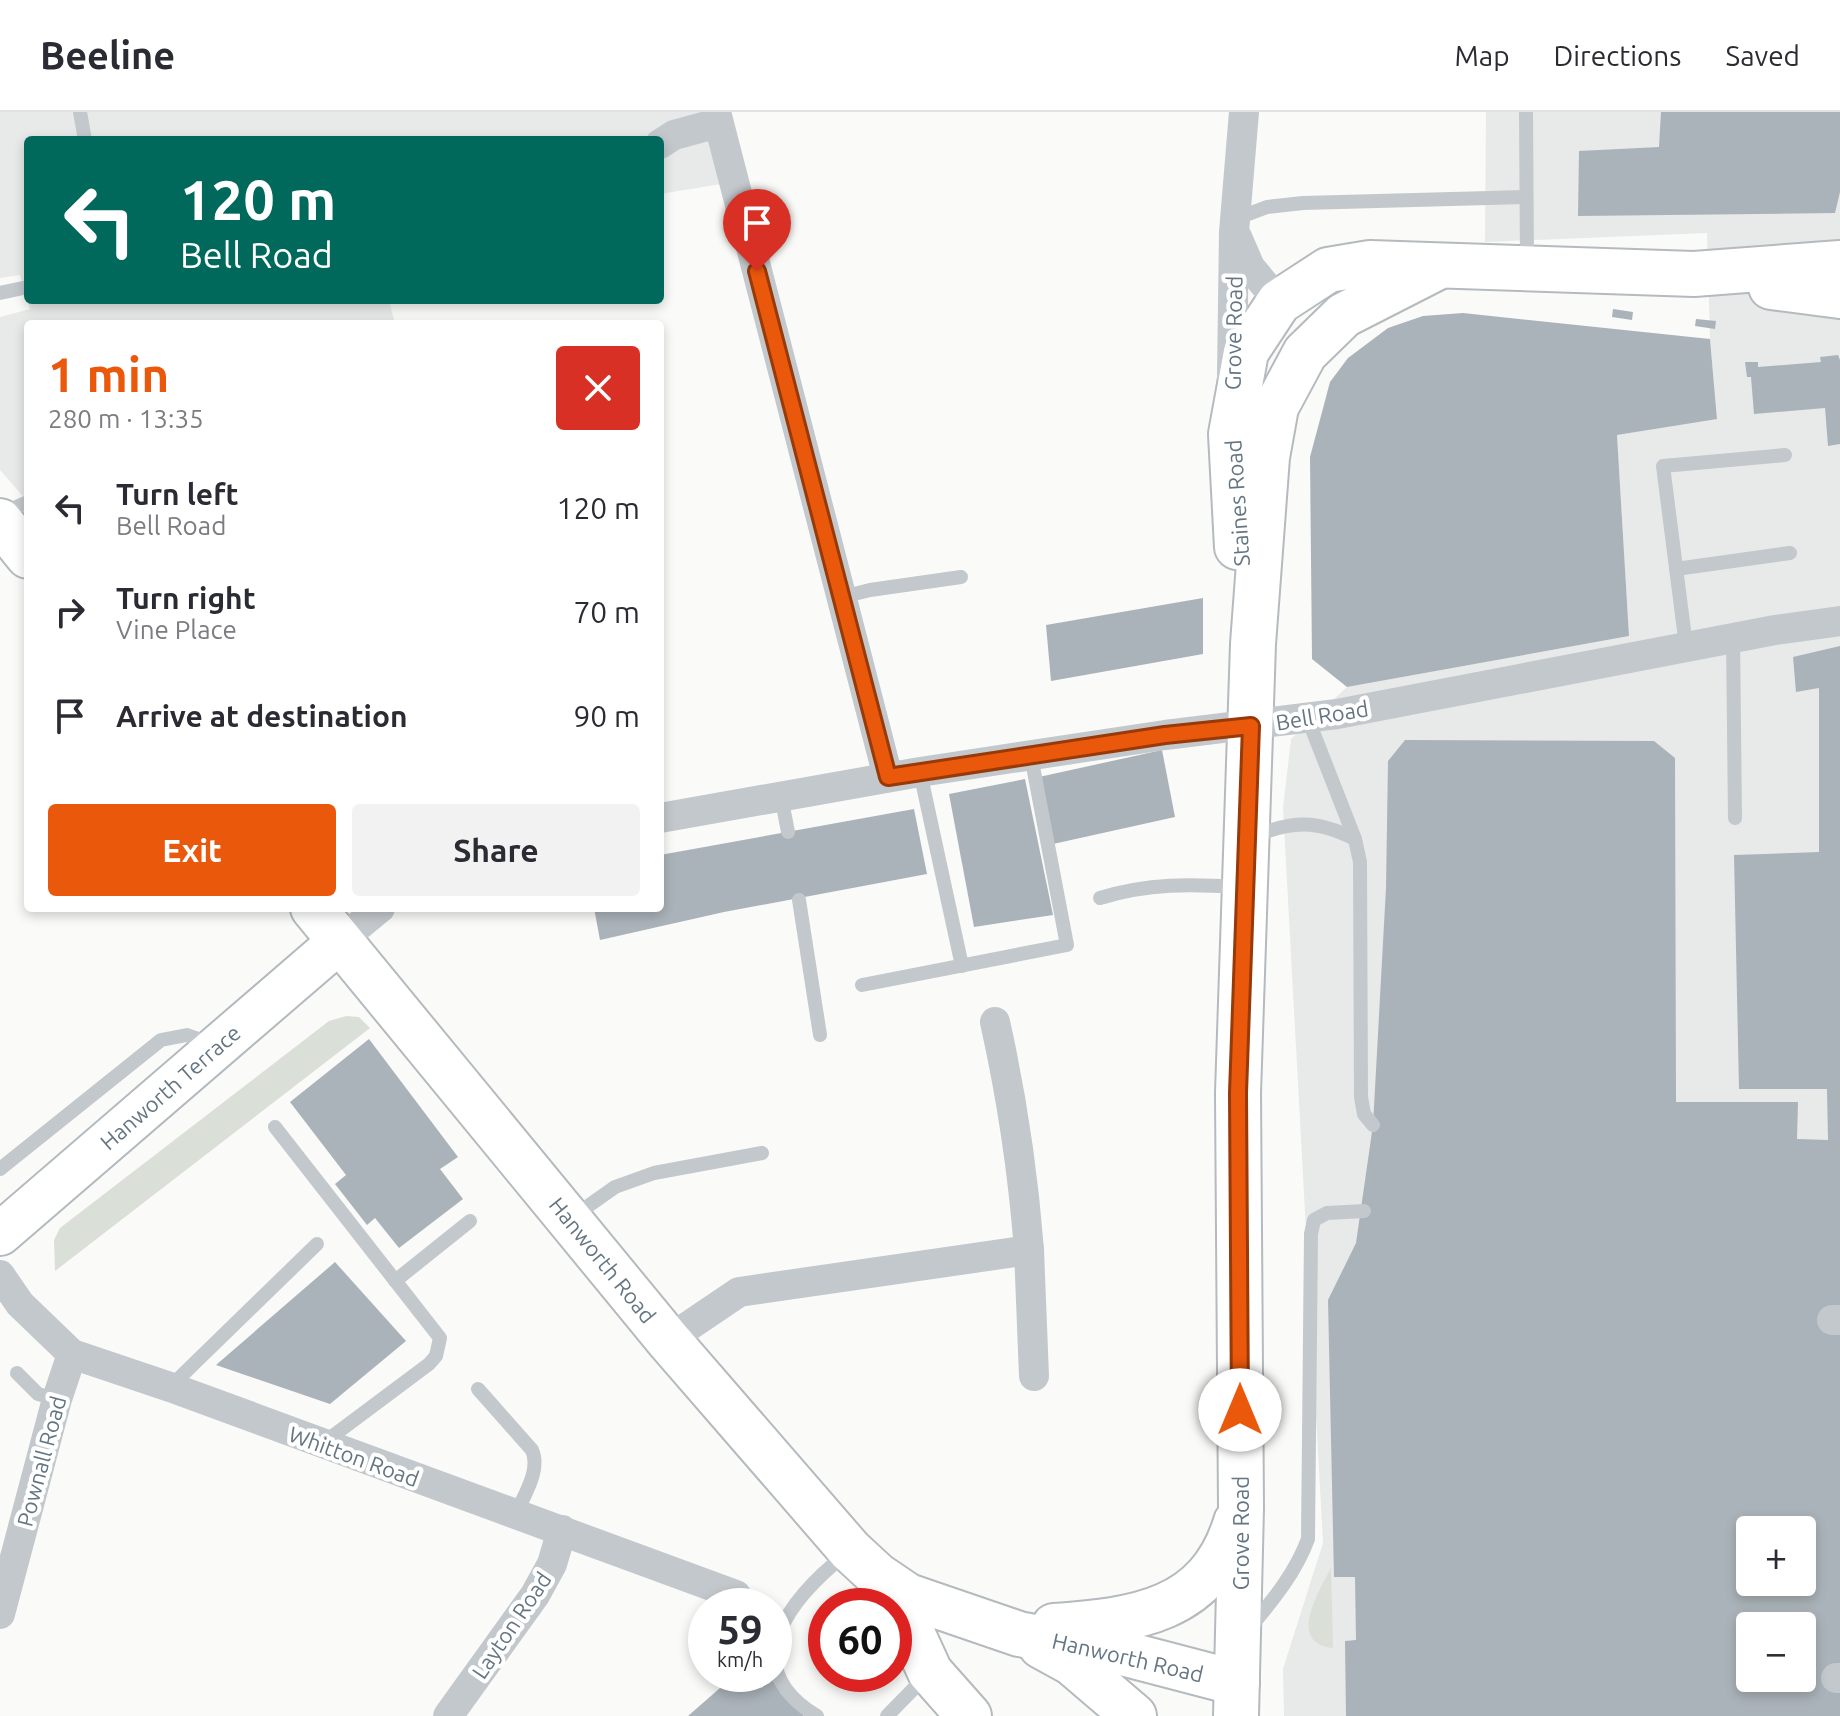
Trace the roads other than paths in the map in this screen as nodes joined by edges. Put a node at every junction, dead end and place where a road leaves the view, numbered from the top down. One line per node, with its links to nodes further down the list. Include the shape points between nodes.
1 (80, 112): 5 (lane)
2 (1244, 112): 8 (street, Grove Road)
3 (1526, 112): 7 (lane)
4 (717, 117): 6 (street); 26 (street)
5 (84, 136)
6 (664, 141)
7 (1526, 197): 8 (lane, via 1303,203 1267,207); 11 (lane)
8 (1234, 226): 16 (street, Grove Road, via 1250,267); 17 (street, Grove Road)
9 (1840, 263): 12 (main road, Staines Road)
10 (1440, 266): 11 (main road, Staines Road); 16 (main road, Staines Road, via 1370,263 1328,270); 29 (main road, Staines Road, via 1344,315 1305,353 1276,407 1267,457)
11 (1527, 267): 12 (main road, Staines Road)
12 (1694, 274): 15 (main road, Staines Road)
13 (24, 288): 14 (lane)
14 (0, 293)
15 (1840, 296)
16 (1279, 302): 17 (main road, Staines Road, via 1246,352)
17 (1231, 434): 29 (main road, Staines Road, via 1236,546)
18 (1785, 455): 24 (lane, via 1663,466)
19 (24, 504): 20 (lane)
20 (0, 514)
21 (0, 521): 22 (main road)
22 (24, 551)
23 (1790, 553): 24 (lane)
24 (1676, 569): 30 (lane)
25 (961, 577): 26 (lane)
26 (842, 597): 35 (street)
27 (1840, 621): 28 (street, Bell Road)
28 (1733, 638): 30 (street, Bell Road); 38 (lane)
29 (1253, 644): 32 (main road, Staines Road)
30 (1686, 646): 31 (street, Bell Road)
31 (1308, 719): 32 (street, Bell Road); 40 (lane)
32 (1251, 726): 33 (street, Bell Road); 41 (main road, Grove Road)
33 (1031, 756): 34 (street, Bell Road); 48 (lane, via 1067,945)
34 (920, 772): 35 (street, Bell Road); 48 (lane)
35 (888, 777): 36 (street, Bell Road)
36 (781, 796): 37 (street, Bell Road); 39 (lane)
37 (664, 817)
38 (1735, 818)
39 (788, 832)
40 (1355, 839): 41 (lane, via 1331,827 1305,824 1276,827); 53 (lane, via 1360,862 1361,1097)
41 (1247, 840): 42 (main road, Grove Road)
42 (1245, 887): 43 (lane, via 1176,884); 73 (main road, Grove Road, via 1238,1093)
43 (1100, 898)
44 (799, 900): 51 (lane)
45 (316, 912): 47 (main road, Hanworth Road)
46 (375, 912): 47 (street)
47 (340, 941): 52 (main road, Hanworth Terrace); 58 (main road, Hanworth Road)
48 (962, 966): 49 (lane)
49 (862, 985)
50 (995, 1022): 62 (street, via 1020,1151)
51 (820, 1035)
52 (219, 1046): 56 (lane, via 187,1035 161,1040); 60 (main road, Hanworth Terrace)
53 (1373, 1125)
54 (275, 1127): 64 (lane)
55 (762, 1153): 58 (lane, via 654,1173 615,1187)
56 (0, 1169)
57 (1364, 1211): 83 (lane, via 1327,1213 1314,1220 1308,1539 1290,1576)
58 (570, 1219): 65 (main road, Hanworth Road)
59 (470, 1221): 64 (lane)
60 (0, 1234)
61 (317, 1244): 69 (lane)
62 (1029, 1250): 65 (street, via 739,1292); 68 (street)
63 (0, 1275): 66 (street, Whitton Road, via 20,1304)
64 (395, 1281): 72 (lane, via 440,1338 436,1356)
65 (668, 1340): 76 (main road, Hanworth Road)
66 (72, 1354): 69 (street, Whitton Road); 71 (street, Pownall Road)
67 (17, 1373): 71 (lane, via 38,1394)
68 (1034, 1376)
69 (170, 1387): 72 (street, Whitton Road)
70 (478, 1389): 74 (lane, via 536,1458)
71 (57, 1399): 80 (street, Pownall Road)
72 (321, 1444): 74 (street, Whitton Road)
73 (1241, 1505): 81 (main road, via 1214,1567 1181,1598 1117,1620); 83 (main road, Grove Road)
74 (516, 1514): 75 (street, Whitton Road)
75 (562, 1530): 77 (street, Whitton Road); 87 (street, Layton Road, via 535,1595)
76 (850, 1550): 78 (main road, Hanworth Road); 88 (lane, via 803,1591 788,1613 774,1657 776,1674)
77 (717, 1588)
78 (896, 1588)
79 (912, 1597): 81 (main road, Hanworth Road)
80 (0, 1614)
81 (1014, 1632): 84 (main road, Hanworth Road); 86 (main road, Hanworth Road, via 1143,1658)
82 (912, 1633): 85 (main road)
83 (1239, 1640): 86 (main road, Grove Road)
84 (1072, 1663): 86 (main road, via 1191,1700); 91 (main road, Hanworth Road)
85 (930, 1672): 89 (lane); 90 (main road)
86 (1237, 1701)
87 (448, 1716)
88 (817, 1716)
89 (887, 1716)
90 (969, 1716)
91 (1134, 1716)

